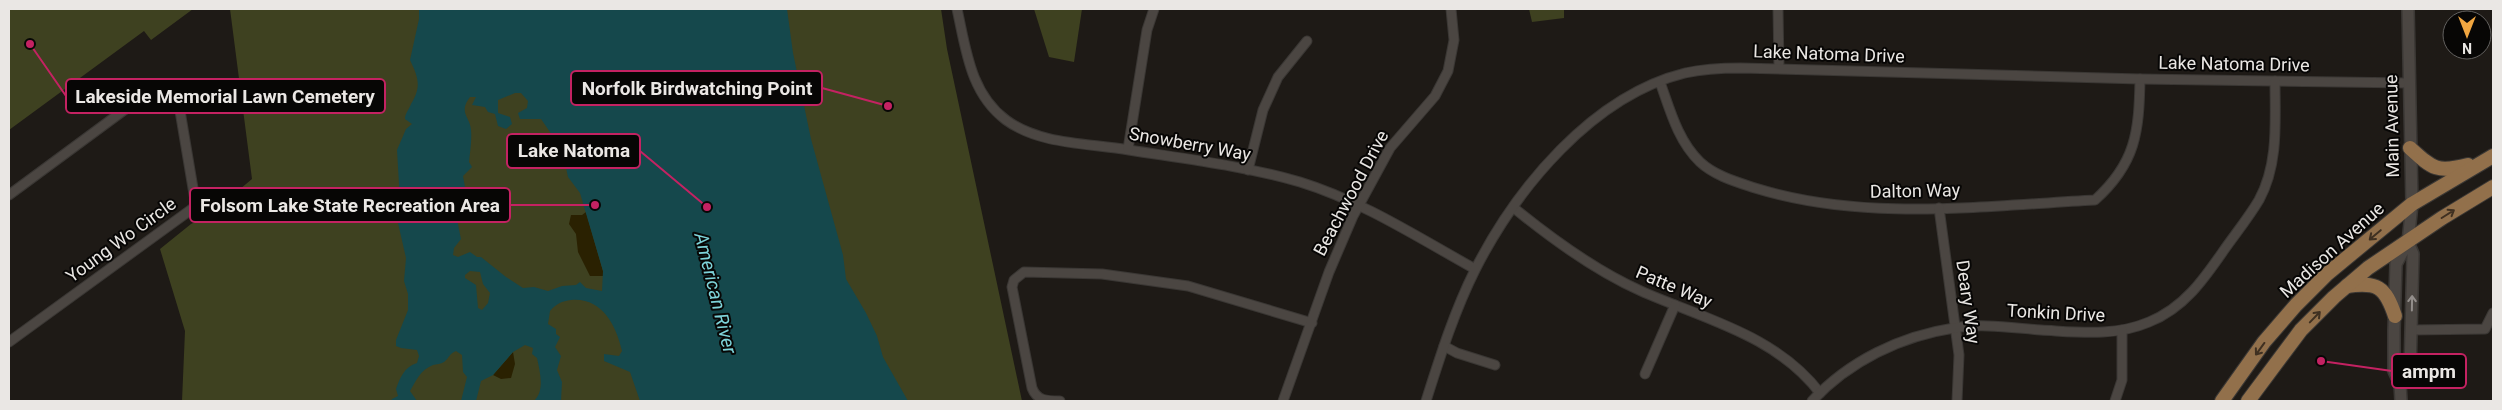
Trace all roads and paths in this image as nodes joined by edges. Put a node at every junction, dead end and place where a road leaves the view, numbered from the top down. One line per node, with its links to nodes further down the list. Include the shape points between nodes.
1 (957, 9): 13 (street, Snowberry Way, via 971,74 989,104 1006,120 1049,139)
2 (1154, 9): 13 (street, via 1147,30)
3 (1451, 9): 19 (street, Beachwood Drive, via 1454,45 1444,80 1435,96 1390,148)
4 (1778, 9): 7 (street)
5 (2408, 9): 11 (street, Main Avenue)
6 (1307, 41): 15 (street, via 1278,76 1263,110)
7 (1779, 68): 8 (street, Lake Natoma Drive); 10 (street, Lake Natoma Drive, via 1713,69 1685,73)
8 (2140, 79): 9 (street, Lake Natoma Drive); 21 (street, Dalton Way, via 2139,121 2132,151 2117,177 2095,200)
9 (2275, 81): 11 (street, Lake Natoma Drive); 30 (street, Tonkin Drive, via 2273,156 2259,199 2200,284 2183,301 2149,322)
10 (1660, 82): 20 (street, Lake Natoma Drive, via 1613,105 1579,131 1548,163); 21 (street, Dalton Way, via 1685,144 1716,173 1764,190 1838,206 1897,210)
11 (2408, 83): 12 (street, Main Avenue)
12 (2410, 148): 14 (main road, via 2436,169 2454,169); 18 (street, Main Avenue)
13 (1128, 149): 15 (street, Snowberry Way)
14 (2488, 158): 18 (main road, Madison Avenue)
15 (1248, 170): 19 (street, Snowberry Way, via 1300,182)
16 (2493, 187): 22 (main road, Madison Avenue, one-way to 16)
17 (9, 195): 32 (street, Young Wo Circle, via 127,108 167,94 178,99 196,206)
18 (2412, 204): 22 (street, Main Avenue); 44 (main road, Madison Avenue, one-way to 44, via 2327,274 2296,305 2264,342)
19 (1359, 206): 23 (street, Snowberry Way); 28 (street, Beachwood Drive, via 1338,248)
20 (1514, 208): 23 (street, Lake Natoma Drive); 25 (street, Patte Way, via 1614,278)
21 (1938, 208): 29 (street, Deary Way)
22 (2408, 242): 24 (main road, Madison Avenue); 27 (street, Main Avenue, via 2396,264); 31 (street, Main Avenue, one-way to 22, via 2413,254)
23 (1476, 270): 33 (street, Lake Natoma Drive)
24 (2346, 286): 27 (main road, via 2365,284 2378,287 2389,298); 45 (main road, Madison Avenue, one-way to 24, via 2301,330)
25 (1675, 305): 35 (street); 37 (street, Patte Way, via 1770,347 1794,365)
26 (2493, 314): 31 (street, via 2484,329)
27 (2395, 316): 36 (street, Main Avenue, via 2394,371)
28 (1312, 323): 38 (street, via 1188,286 1102,274 1024,272 1014,280 1012,287 1032,388 1036,396 1045,401); 39 (street, Beachwood Drive)
29 (1955, 327): 30 (street, Tonkin Drive, via 1993,326 2100,334); 37 (street, Tonkin Drive, via 1891,345 1847,370); 42 (street, Deary Way, via 1960,371)
30 (2122, 330): 43 (street, via 2122,380)
31 (2411, 330): 36 (street, Main Avenue, via 2410,371)
32 (9, 342)
33 (1444, 346): 34 (street); 40 (street, Lake Natoma Drive)
34 (1495, 365)
35 (1645, 374)
36 (2400, 384): 46 (street, Main Avenue)
37 (1820, 393): 41 (street, Tonkin Drive)
38 (1060, 401)
39 (1283, 401)
40 (1426, 401)
41 (1812, 401)
42 (1958, 401)
43 (2115, 401)
44 (2222, 401)
45 (2248, 401)
46 (2401, 401)

